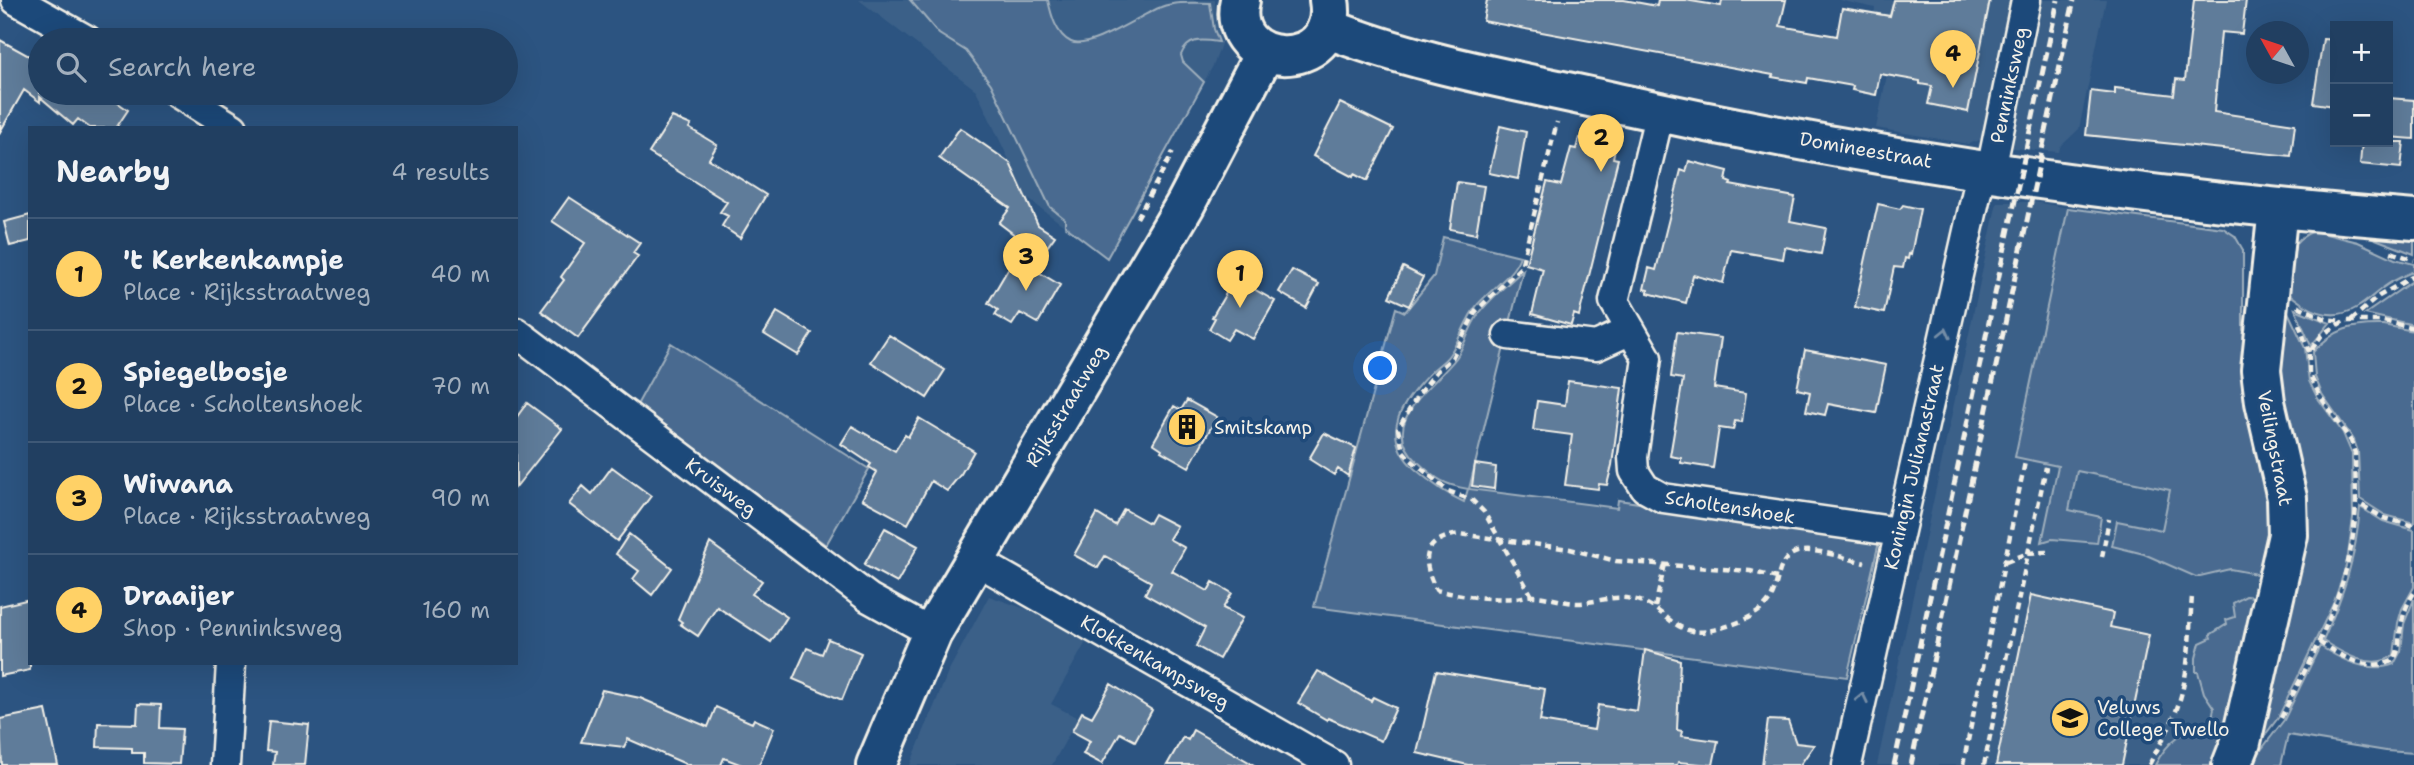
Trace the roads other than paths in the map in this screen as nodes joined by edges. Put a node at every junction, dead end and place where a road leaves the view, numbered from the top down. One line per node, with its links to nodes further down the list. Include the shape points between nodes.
1 (16, 0): 5 (street)
2 (1240, 0): 6 (main road, via 1242,29 1255,47)
3 (2026, 0): 10 (street, Penninksweg)
4 (1328, 14): 6 (main road, via 1321,39 1301,53 1289,57); 8 (main road, Domineestraat, via 1440,63)
5 (66, 28)
6 (1265, 52): 17 (main road, Rijksstraatweg, via 1185,205)
7 (196, 105): 9 (street)
8 (1660, 112): 10 (main road, Domineestraat); 13 (street, Scholtenshoek, via 1614,301)
9 (230, 126)
10 (1986, 170): 11 (main road, Domineestraat); 16 (street, Koningin Julianastraat, one-way to 10)
11 (2278, 208): 12 (main road, Domineestraat); 24 (main road, Veilingstraat, via 2261,370 2287,498 2288,536)
12 (2414, 220)
13 (1631, 330): 15 (street, via 1596,346); 16 (street, Scholtenshoek, via 1647,358 1633,457 1634,471 1645,488 1663,498)
14 (518, 334): 18 (street, Kruisweg, via 869,598)
15 (1508, 335)
16 (1899, 532): 23 (street, Koningin Julianastraat, one-way to 16)
17 (975, 560): 18 (main road, Rijksstraatweg); 22 (street, Klokkenkampsweg)
18 (932, 633): 21 (main road, Rijksstraatweg)
19 (231, 665): 20 (street)
20 (225, 765)
21 (876, 765)
22 (1334, 765)
23 (1847, 765)
24 (2232, 765)

